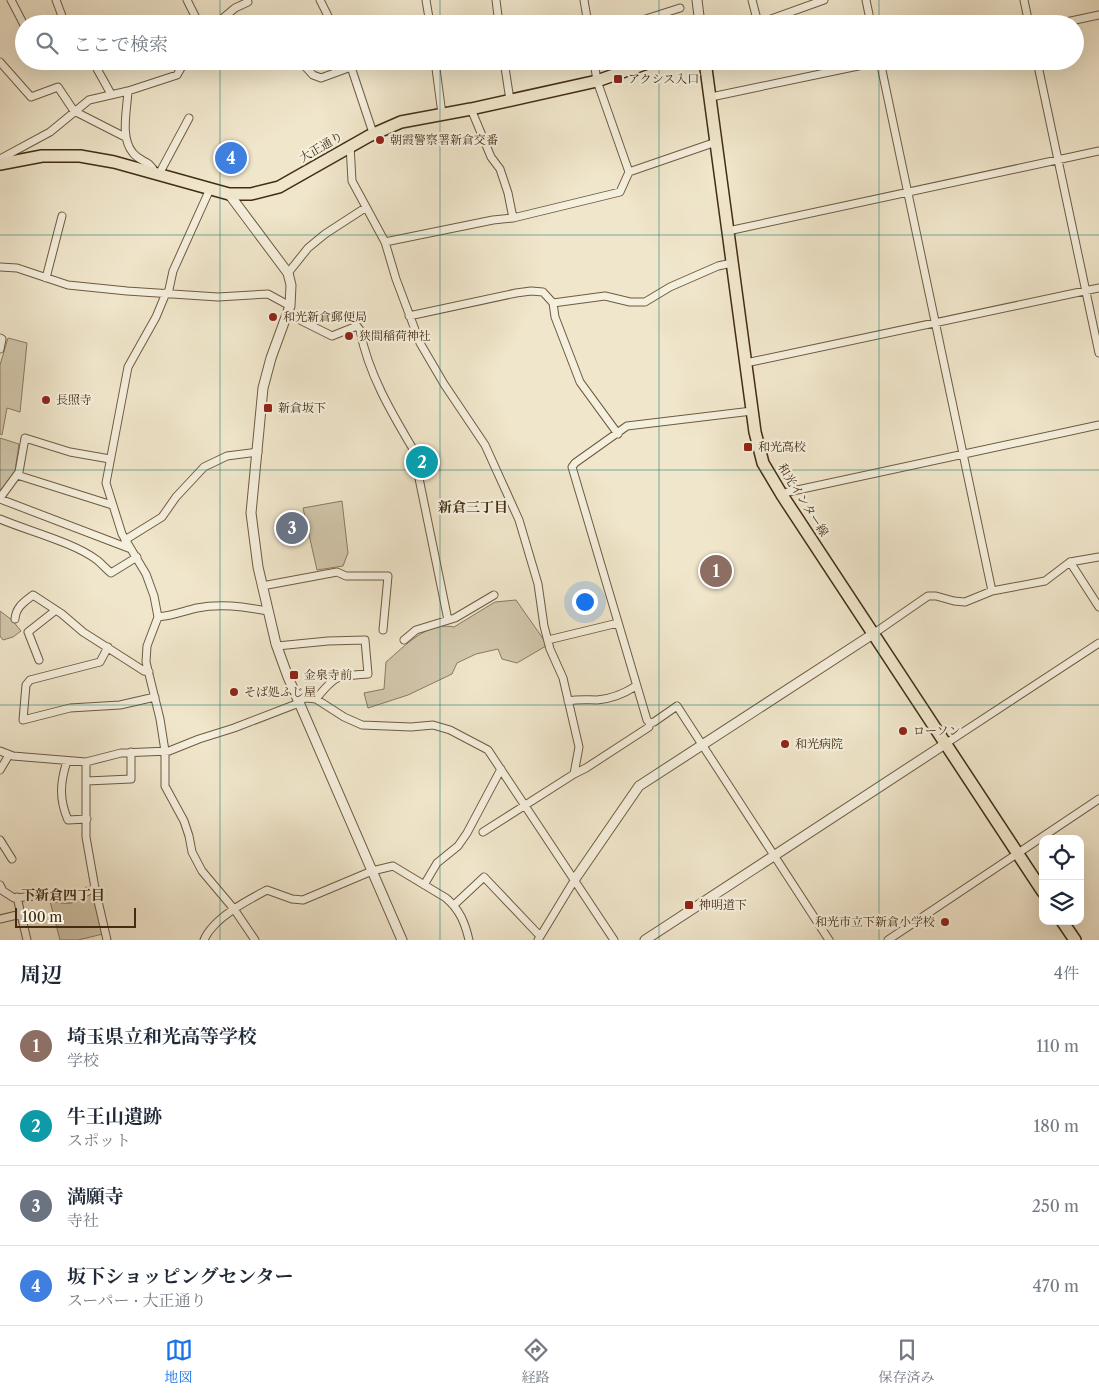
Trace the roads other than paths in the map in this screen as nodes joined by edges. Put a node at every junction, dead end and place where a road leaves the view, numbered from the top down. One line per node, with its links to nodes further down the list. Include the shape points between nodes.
1 (11, 0): 16 (street)
2 (56, 0): 17 (street)
3 (187, 0): 18 (street)
4 (248, 0): 19 (street)
5 (330, 0): 14 (street)
6 (426, 0): 21 (street)
7 (496, 0): 22 (street)
8 (584, 0): 23 (street)
9 (697, 0): 25 (street)
10 (752, 0): 26 (street)
11 (824, 0): 27 (street)
12 (866, 0): 28 (street)
13 (1024, 0): 29 (street)
14 (321, 2): 20 (street)
15 (680, 8): 24 (street)
16 (19, 15)
17 (62, 15)
18 (194, 15)
19 (227, 15)
20 (328, 15)
21 (428, 15)
22 (498, 15)
23 (586, 15)
24 (658, 15)
25 (699, 15)
26 (756, 15)
27 (783, 15)
28 (869, 15)
29 (1027, 15)
30 (1099, 15): 31 (street)
31 (1084, 18)
32 (0, 62): 52 (street, via 31,97 58,87)
33 (98, 70): 48 (street)
34 (180, 70): 47 (street, via 177,75)
35 (308, 70): 36 (street, via 321,78)
36 (338, 70)
37 (352, 70): 55 (street)
38 (436, 70): 53 (street)
39 (505, 70): 50 (street)
40 (595, 70): 46 (street)
41 (626, 70): 46 (main road, 大正通り)
42 (707, 70): 49 (main road, 和光インター線)
43 (838, 70): 49 (street)
44 (883, 70): 66 (street)
45 (1039, 70): 61 (street)
46 (597, 80): 50 (main road, 大正通り); 63 (street)
47 (128, 91): 48 (street); 56 (street)
48 (111, 94): 52 (street, via 89,100)
49 (711, 97): 57 (main road, 和光インター線)
50 (510, 100): 51 (main road, 大正通り)
51 (471, 109): 53 (main road, 大正通り); 70 (street, via 491,158 500,170)
52 (74, 111): 56 (street); 60 (street, via 50,132)
53 (442, 114): 55 (main road, 大正通り, via 401,122)
54 (189, 118): 64 (street)
55 (373, 133): 58 (main road, 大正通り)
56 (126, 137): 64 (street, via 134,154 151,164)
57 (716, 142): 63 (street); 71 (main road, 和光インター線)
58 (350, 145): 67 (main road, 大正通り, via 279,187 251,194); 68 (street, via 352,181)
59 (1099, 151): 61 (street)
60 (0, 160)
61 (1058, 160): 66 (street); 78 (street)
62 (0, 164): 64 (main road, 大正通り, via 42,156 69,155)
63 (629, 172): 70 (street, via 620,192)
64 (158, 174): 65 (main road, 大正通り)
65 (210, 189): 67 (main road, 大正通り); 79 (street, via 173,271)
66 (908, 192): 71 (street); 83 (street)
67 (229, 194): 75 (street)
68 (365, 208): 72 (street); 75 (street, via 313,244)
69 (62, 216): 76 (street)
70 (513, 218): 72 (street)
71 (728, 230): 73 (main road, 和光インター線)
72 (385, 242): 82 (street)
73 (732, 263): 80 (street, via 710,269 645,302 605,296); 87 (main road, 和光インター線)
74 (0, 266): 76 (street)
75 (288, 273): 81 (street)
76 (46, 278): 79 (street, via 68,285)
77 (1099, 288): 78 (street)
78 (1086, 291): 83 (street); 86 (street)
79 (167, 294): 81 (street, via 218,297 268,294); 93 (street, via 128,367)
80 (553, 303): 82 (street, via 543,292 531,291); 90 (street, via 555,317 580,382)
81 (290, 310): 91 (street, via 266,374); 112 (street, via 332,336 357,326 360,330 367,362 413,449)
82 (409, 316): 117 (street, via 420,344 485,444 519,520 538,584)
83 (935, 324): 87 (street); 92 (street)
84 (0, 338): 85 (street)
85 (0, 349)
86 (1099, 353)
87 (746, 363): 88 (main road, 和光インター線)
88 (752, 411): 90 (street, via 627,426); 95 (main road, 和光インター線, via 760,456)
89 (1099, 425): 92 (street)
90 (618, 434): 113 (street, via 572,468)
91 (258, 452): 99 (street, via 227,456 204,467 162,517); 104 (street, via 251,513)
92 (963, 454): 95 (street); 105 (street)
93 (110, 459): 94 (street, via 70,452 25,438); 97 (street, via 106,483)
94 (17, 475): 96 (street); 97 (street)
95 (782, 495): 115 (main road, 和光インター線)
96 (0, 498): 100 (street)
97 (112, 505): 99 (street)
98 (0, 519): 101 (street, via 88,554 111,573)
99 (125, 540): 100 (street)
100 (132, 550): 101 (street)
101 (137, 557): 110 (street, via 154,596)
102 (1099, 557): 103 (street)
103 (1070, 562): 105 (street, via 1045,581); 107 (street)
104 (262, 586): 109 (street); 114 (street, via 337,572 346,576 388,576)
105 (992, 591): 115 (street, via 965,602 928,596)
106 (494, 595): 112 (street)
107 (1099, 607)
108 (56, 610): 111 (street, via 33,595 20,606); 119 (street, via 83,632); 121 (street, via 28,632)
109 (268, 611): 110 (street, via 228,606 197,608); 120 (street)
110 (158, 617): 122 (street, via 147,646)
111 (15, 619)
112 (448, 620): 116 (street, via 416,630)
113 (618, 623): 117 (street); 123 (street)
114 (384, 630)
115 (873, 634): 129 (main road, 和光インター線); 130 (street)
116 (404, 640)
117 (548, 640): 126 (street)
118 (1099, 643): 129 (street)
119 (108, 646): 122 (street); 124 (street, via 100,662 30,680 26,685 23,720 70,708 120,705)
120 (277, 646): 125 (street, via 365,640 368,674 340,676); 127 (street)
121 (39, 660)
122 (149, 672): 124 (street)
123 (636, 686): 126 (street, via 600,700); 128 (street)
124 (155, 697): 132 (street)
125 (316, 699): 127 (street, via 306,698); 137 (street, via 362,725 434,725 450,730 488,750)
126 (568, 701): 139 (street, via 579,747)
127 (298, 702): 132 (street); 149 (street)
128 (650, 723): 130 (street, via 677,706); 139 (street, via 649,727)
129 (945, 744): 146 (main road, 和光インター線); 147 (street)
130 (701, 746): 147 (street); 150 (street, via 638,786)
131 (0, 751): 134 (street)
132 (165, 751): 133 (street); 157 (street, via 165,786 184,821 192,852 202,871)
133 (131, 752): 136 (street); 140 (street, via 131,779)
134 (9, 755): 135 (street); 138 (street)
135 (67, 761): 136 (street); 143 (street, via 61,779 62,806 68,820)
136 (86, 762): 140 (street)
137 (501, 769): 142 (street); 152 (street, via 462,841 437,863)
138 (0, 770)
139 (574, 774): 142 (street)
140 (87, 781): 143 (street)
141 (1099, 799): 146 (street)
142 (525, 805): 144 (street); 150 (street)
143 (87, 819): 154 (street, via 86,837)
144 (483, 832)
145 (0, 840): 148 (street)
146 (1018, 853): 153 (main road, 和光インター線); 171 (street)
147 (773, 856): 169 (street); 170 (street)
148 (12, 859)
149 (372, 871): 152 (street, via 393,866); 157 (street, via 303,900 267,890); 166 (street)
150 (575, 879): 161 (street); 168 (street)
151 (0, 885): 155 (street, via 4,891)
152 (424, 885): 156 (street)
153 (1039, 886)
154 (95, 888): 155 (street, via 63,900); 163 (street)
155 (17, 897): 158 (street)
156 (454, 905): 161 (street, via 484,877); 167 (street, via 462,917)
157 (234, 909): 164 (street, via 215,925); 165 (street)
158 (21, 914): 159 (street); 162 (street)
159 (0, 919)
160 (1065, 925): 172 (main road)
161 (539, 938)
162 (27, 940)
163 (107, 940)
164 (204, 940)
165 (255, 940)
166 (402, 940)
167 (469, 940)
168 (614, 940)
169 (645, 940)
170 (829, 940)
171 (888, 940)
172 (1074, 940)

